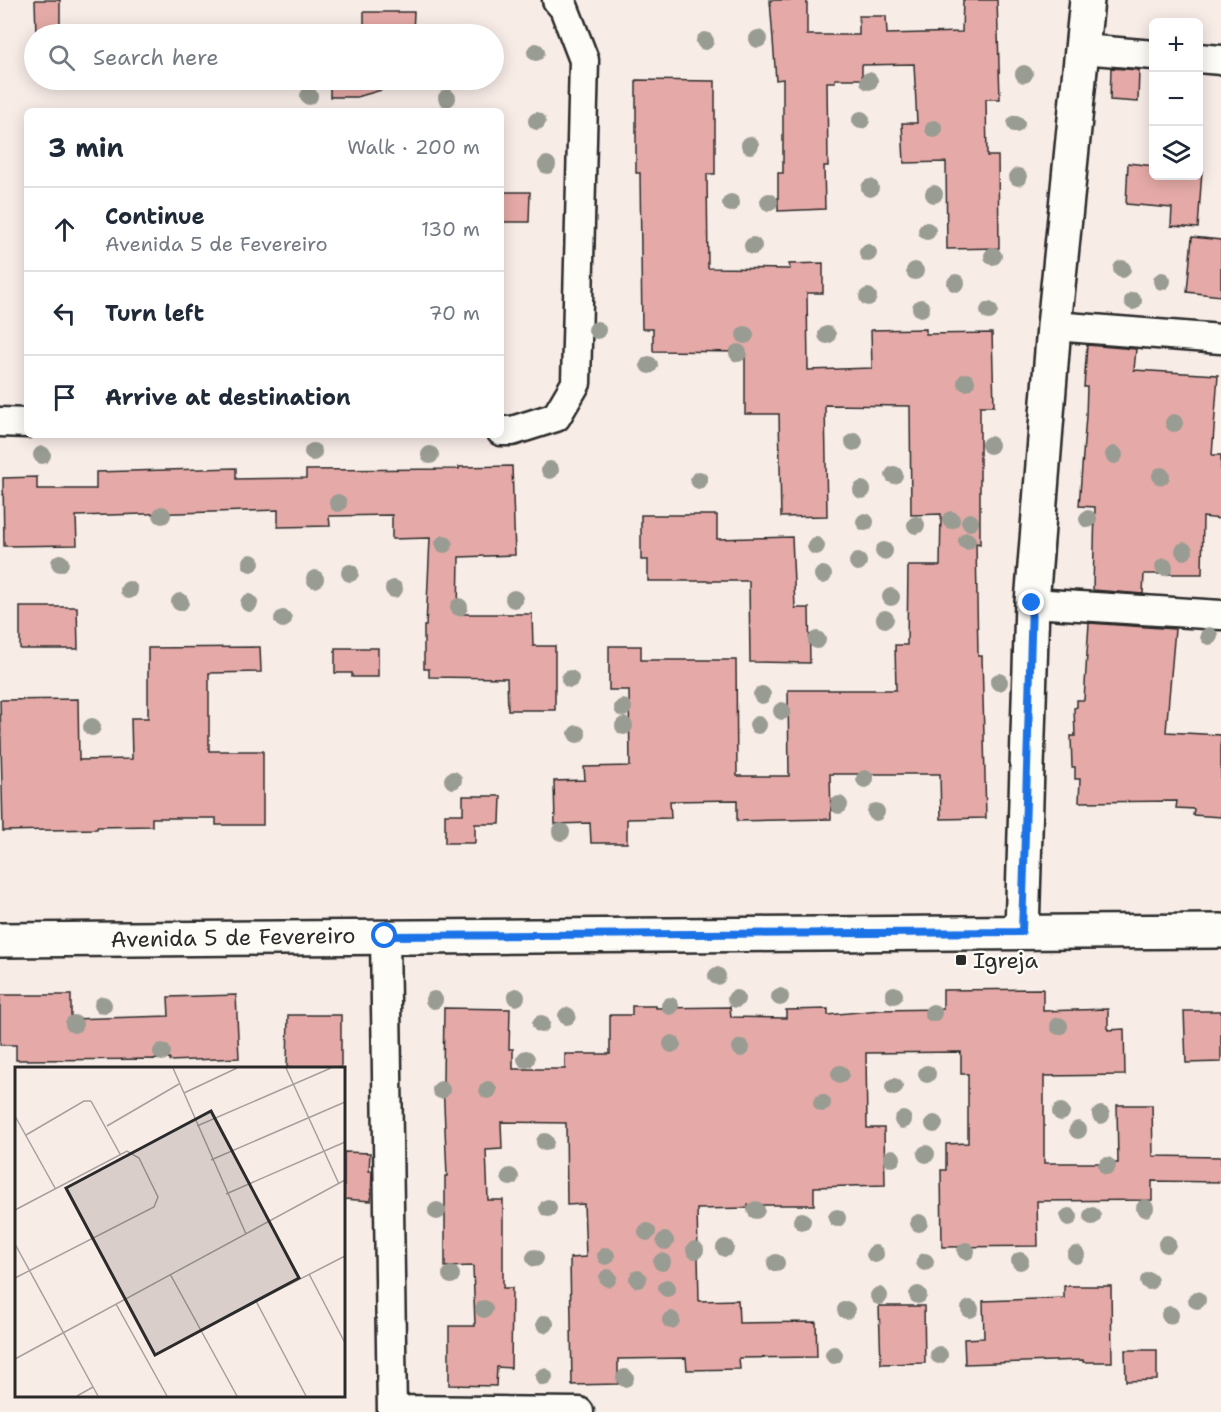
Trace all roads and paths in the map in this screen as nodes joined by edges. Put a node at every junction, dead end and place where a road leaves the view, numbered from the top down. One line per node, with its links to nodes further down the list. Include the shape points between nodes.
1 (557, 0): 11 (street, via 564,8 584,60 576,383 556,417)
2 (1087, 0): 3 (street)
3 (1082, 49): 4 (street); 7 (street)
4 (1149, 55)
5 (1203, 58): 6 (street)
6 (1221, 60)
7 (1054, 326): 8 (street); 12 (street)
8 (1221, 339)
9 (0, 422): 10 (street)
10 (24, 423)
11 (504, 431)
12 (1032, 603): 13 (street); 15 (street)
13 (1221, 615)
14 (1221, 931): 15 (street, Avenida 5 de Fevereiro)
15 (1022, 932): 16 (street, Avenida 5 de Fevereiro)
16 (385, 936): 17 (street, Avenida 5 de Fevereiro); 18 (street)
17 (0, 940)
18 (392, 1411): 19 (street)
19 (579, 1412)

